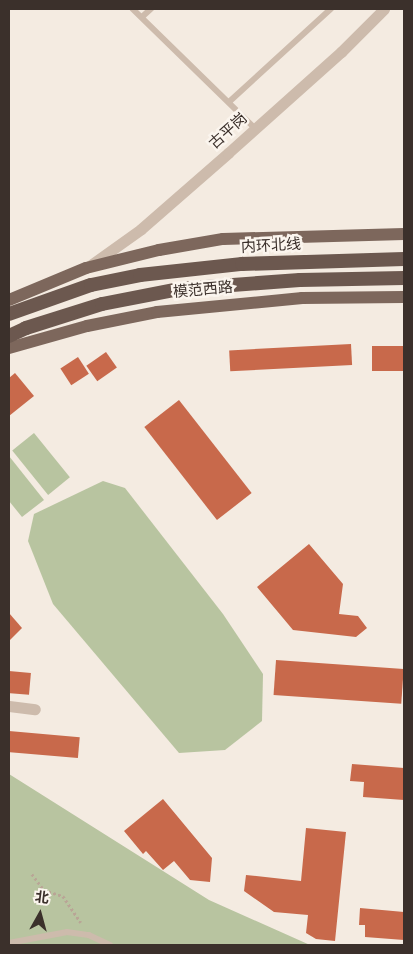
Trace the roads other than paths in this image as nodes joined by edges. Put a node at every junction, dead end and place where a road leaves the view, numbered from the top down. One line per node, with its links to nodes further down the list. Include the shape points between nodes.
1 (133, 9): 5 (lane)
2 (151, 9): 5 (lane)
3 (330, 9): 6 (lane)
4 (384, 9): 7 (street, 古平岗)
5 (142, 17): 6 (lane)
6 (229, 102): 7 (lane)
7 (256, 129): 10 (street, 古平岗, via 141,229)
8 (404, 234): 10 (main road, via 224,239 159,250)
9 (404, 259): 14 (highway, 内环北线, via 242,264 140,275 91,285)
10 (86, 268): 13 (main road)
11 (404, 278): 15 (highway, via 300,280 179,289 102,304)
12 (404, 297): 16 (main road, 模范西路, via 302,298 157,312 87,326)
13 (9, 300)
14 (9, 314)
15 (9, 336)
16 (9, 348)
17 (9, 706): 18 (street)
18 (34, 709)
19 (9, 943): 20 (lane, via 67,932 89,935)
20 (110, 945)

